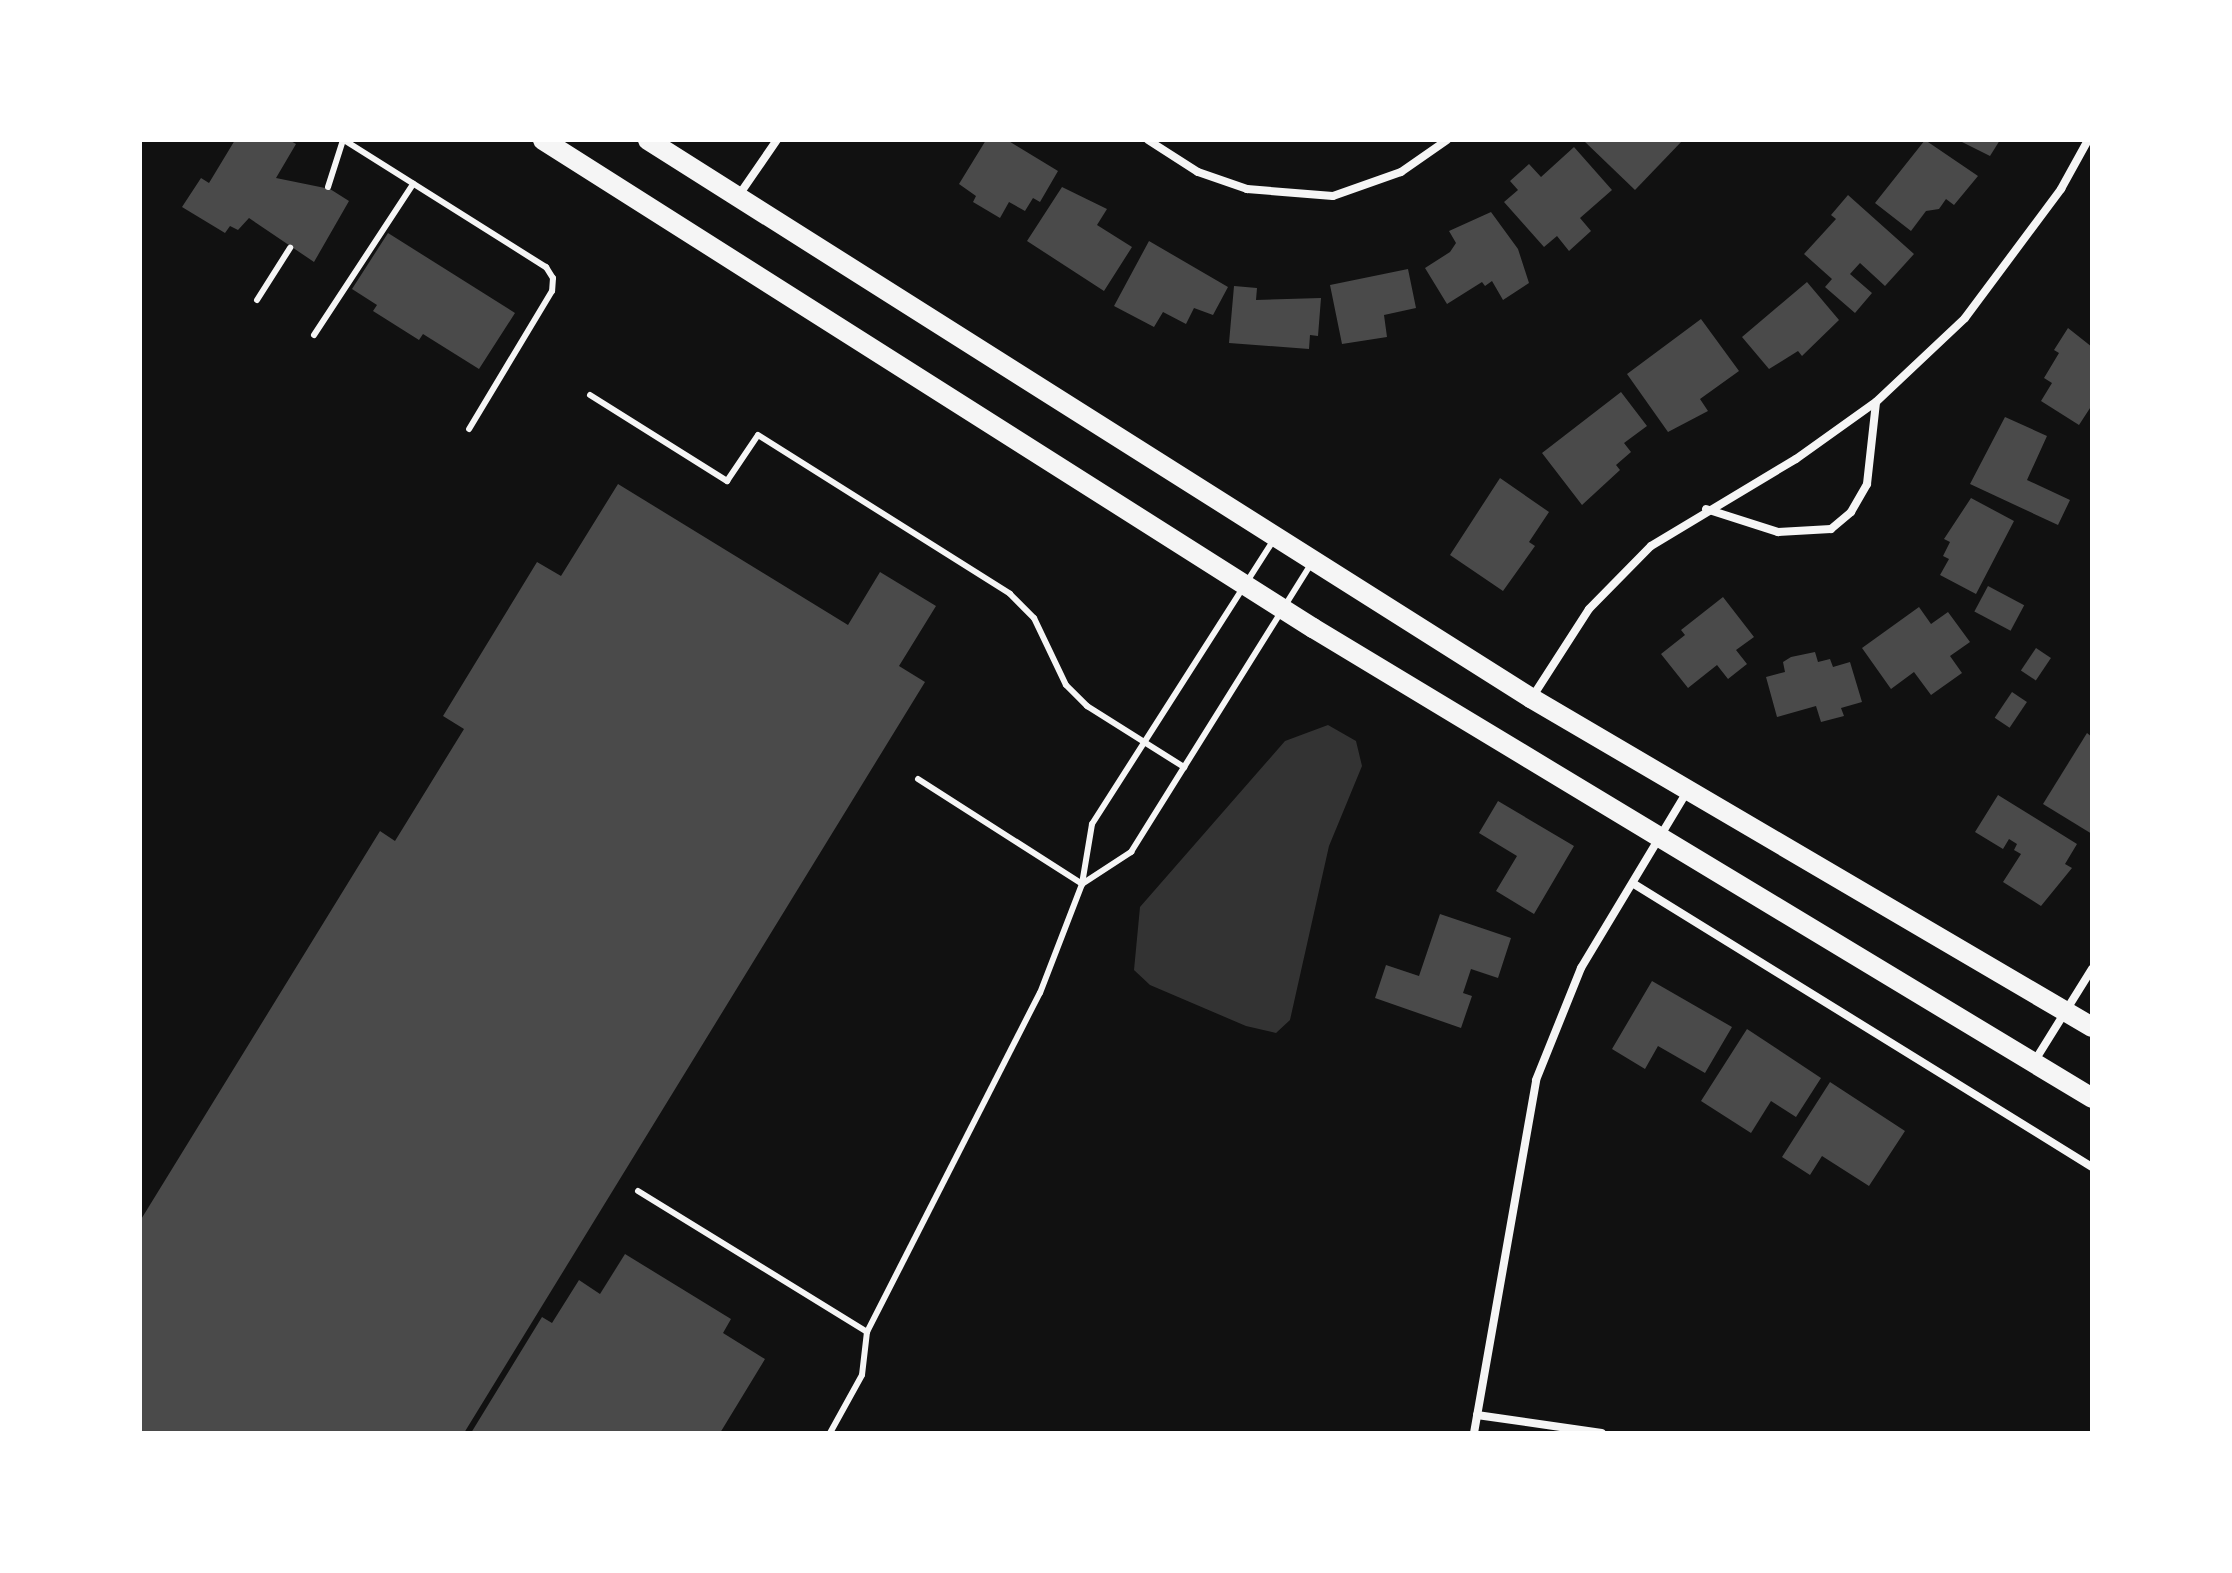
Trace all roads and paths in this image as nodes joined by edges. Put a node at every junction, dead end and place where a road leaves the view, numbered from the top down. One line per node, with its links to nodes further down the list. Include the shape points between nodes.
1 (344, 140): 8 (lane); 9 (lane)
2 (543, 140): 20 (main road)
3 (648, 140): 10 (main road)
4 (777, 140): 10 (street)
5 (1148, 140): 6 (street, via 1198,172 1247,189 1333,196 1401,172)
6 (1447, 140)
7 (2088, 140): 15 (street, via 2006,268 1965,318)
8 (413, 184): 13 (lane); 16 (lane, via 546,267 553,278 552,291)
9 (328, 187)
10 (738, 195): 18 (main road)
11 (290, 248): 12 (lane)
12 (257, 300)
13 (314, 335)
14 (590, 395): 23 (lane, via 727,481 758,435 1010,594 1034,618 1066,685 1087,706)
15 (1876, 402): 17 (street, via 1796,459); 17 (street, via 1867,484 1851,512 1831,529 1778,532)
16 (469, 429)
17 (1706, 509): 22 (street, via 1618,577 1589,609)
18 (1275, 538): 19 (main road); 20 (lane)
19 (1312, 561): 21 (lane); 22 (main road)
20 (1245, 585): 21 (main road); 23 (lane)
21 (1283, 608): 24 (lane); 27 (main road)
22 (1531, 698): 26 (main road)
23 (1144, 742): 24 (lane); 28 (lane, via 1092,824)
24 (1184, 767): 28 (lane, via 1131,852)
25 (918, 779): 28 (lane)
26 (1689, 790): 27 (street); 31 (main road)
27 (1661, 838): 29 (street); 33 (main road)
28 (1082, 884): 37 (lane, via 1037,1001)
29 (1634, 884): 35 (street); 38 (street, via 1581,968 1536,1080)
30 (2092, 969): 31 (street)
31 (2066, 1011): 32 (main road); 33 (street)
32 (2092, 1027)
33 (2034, 1062): 34 (main road)
34 (2092, 1098)
35 (2092, 1167)
36 (638, 1191): 37 (lane)
37 (867, 1332): 39 (lane, via 862,1375)
38 (1477, 1415): 40 (street); 41 (street)
39 (830, 1433)
40 (1474, 1433)
41 (1602, 1433)

